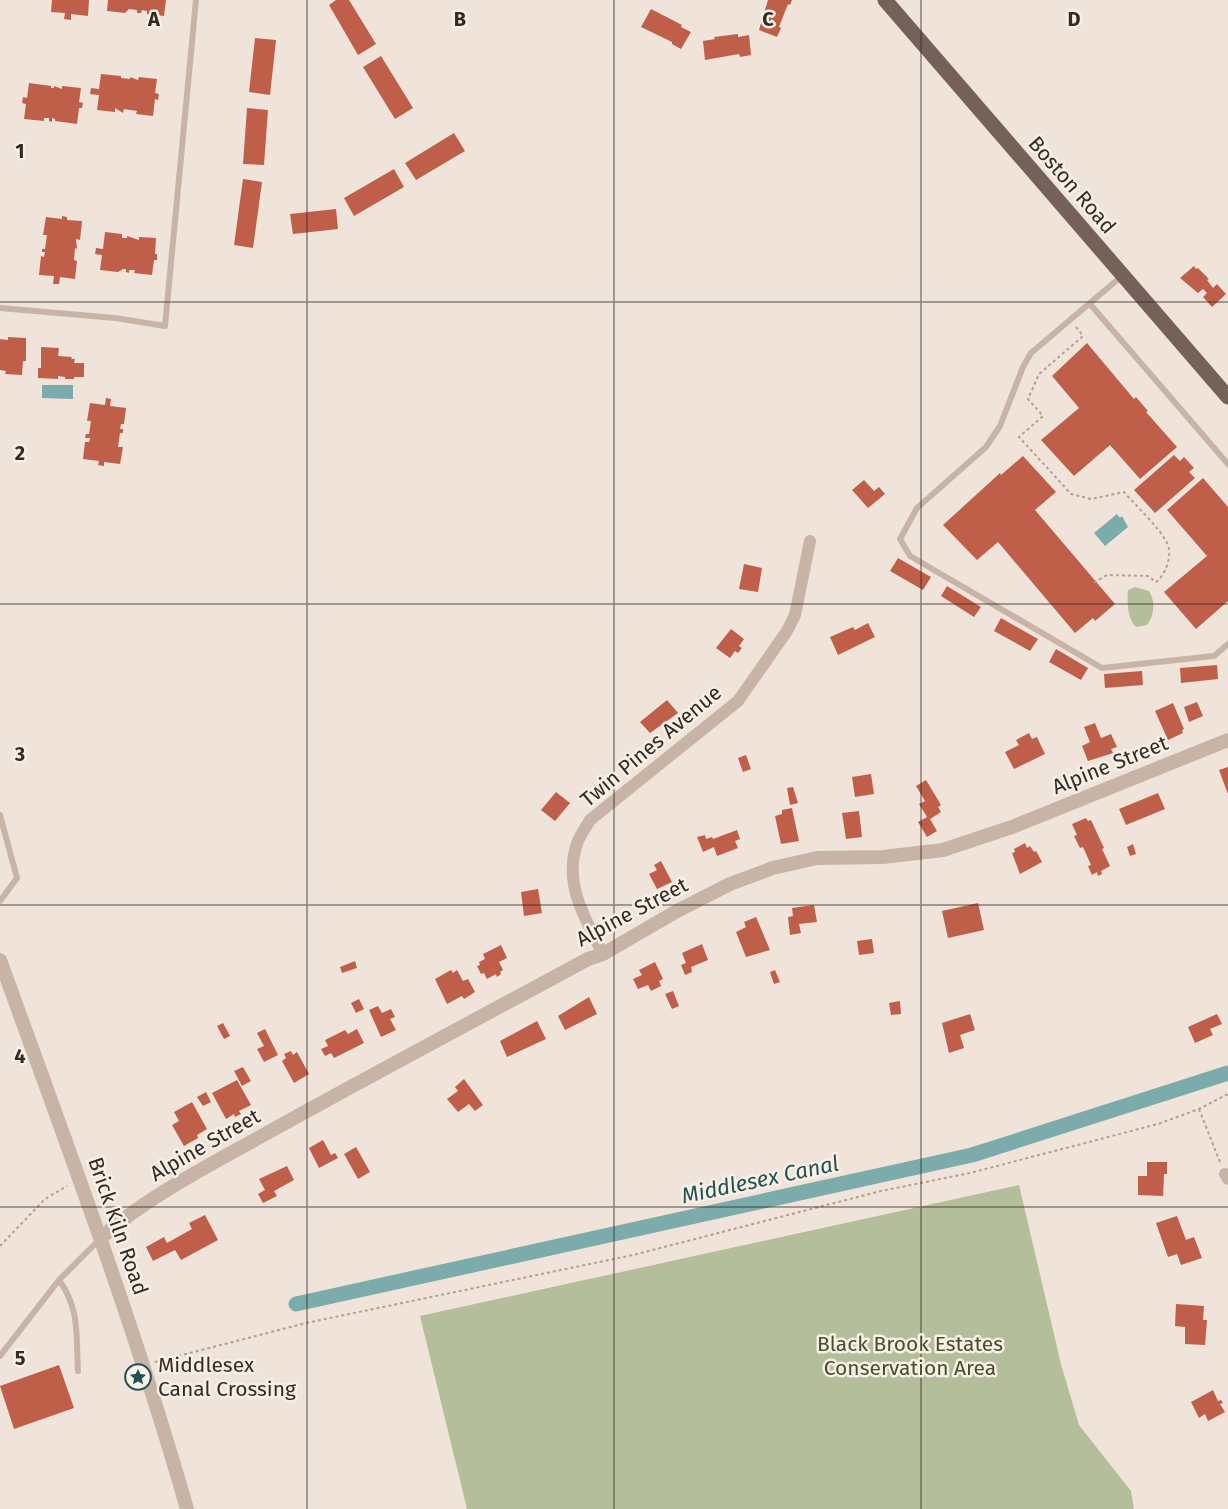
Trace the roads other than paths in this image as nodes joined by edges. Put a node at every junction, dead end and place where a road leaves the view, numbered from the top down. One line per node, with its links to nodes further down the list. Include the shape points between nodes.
1 (196, 0): 5 (lane, via 165,326)
2 (885, 0): 3 (main road, Boston Road)
3 (1123, 275): 4 (lane); 6 (main road, Boston Road)
4 (1090, 304): 7 (lane); 9 (lane, via 1031,353 1000,426 986,447 917,508 900,539 910,556 1102,668 1214,656)
5 (0, 308)
6 (1228, 397)
7 (1228, 464)
8 (810, 541): 13 (street, Twin Pines Avenue, via 795,615 738,701 590,820 578,842 572,868 574,892)
9 (1228, 644)
10 (1228, 740): 13 (street, Alpine Street, via 1012,827 943,850 883,858 818,858 773,868 676,911)
11 (0, 816): 12 (lane, via 16,878)
12 (0, 901)
13 (603, 954): 15 (street, Alpine Street, via 394,1062 120,1220)
14 (0, 960): 15 (street, Brick Kiln Road)
15 (101, 1238): 16 (lane); 19 (street, Brick Kiln Road)
16 (58, 1280): 17 (lane); 18 (lane, via 75,1311)
17 (0, 1356)
18 (78, 1371)
19 (187, 1509)

